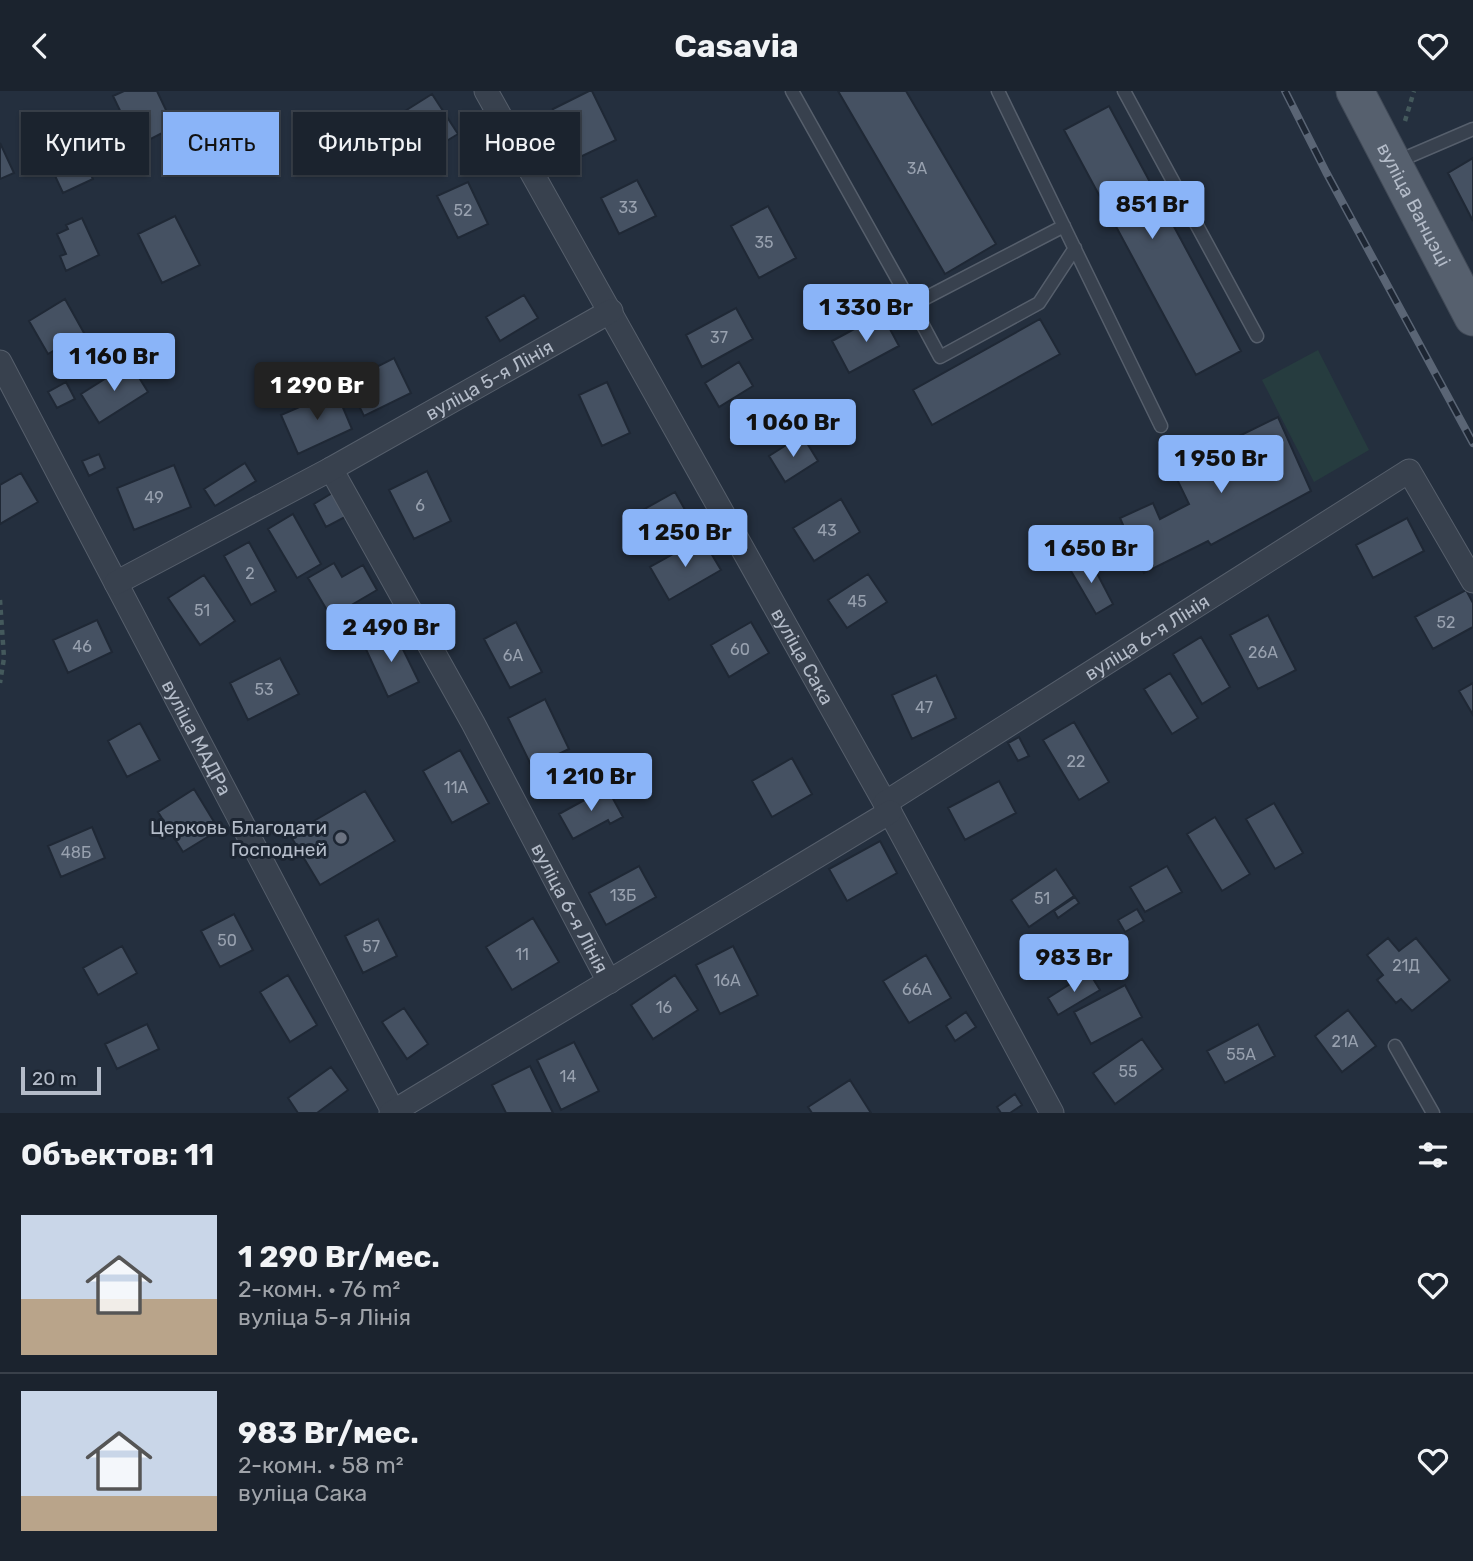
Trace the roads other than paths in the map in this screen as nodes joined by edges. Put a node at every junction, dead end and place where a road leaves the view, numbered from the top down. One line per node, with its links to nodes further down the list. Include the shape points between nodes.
1 (486, 91): 11 (street, вуліца Сака)
2 (792, 91): 10 (lane)
3 (998, 91): 8 (lane)
4 (1124, 91): 13 (lane)
5 (1355, 91): 7 (main road, вуліца Ванцэці)
6 (1473, 129): 7 (lane)
7 (1392, 163): 12 (main road, вуліца Ванцэці)
8 (1064, 226): 9 (lane); 10 (lane)
9 (1075, 247): 10 (lane, via 1039,303 940,357); 15 (lane)
10 (912, 305)
11 (611, 311): 16 (street, вуліца 5-я Лінія); 19 (street, вуліца Сака)
12 (1473, 317)
13 (1257, 336)
14 (0, 362): 18 (street, вуліца МАДРа)
15 (1160, 426)
16 (331, 469): 18 (street, вуліца 5-я Лінія); 20 (street, вуліца 6-я Лінія, via 473,723)
17 (1473, 581): 19 (street, вуліца 6-я Лінія, via 1409,471)
18 (116, 583): 22 (street, вуліца МАДРа)
19 (887, 807): 20 (street, вуліца 6-я Лінія); 23 (street, вуліца Сака)
20 (609, 982): 22 (street, вуліца 6-я Лінія)
21 (1395, 1046): 24 (lane)
22 (393, 1113)
23 (1052, 1113)
24 (1433, 1113)

